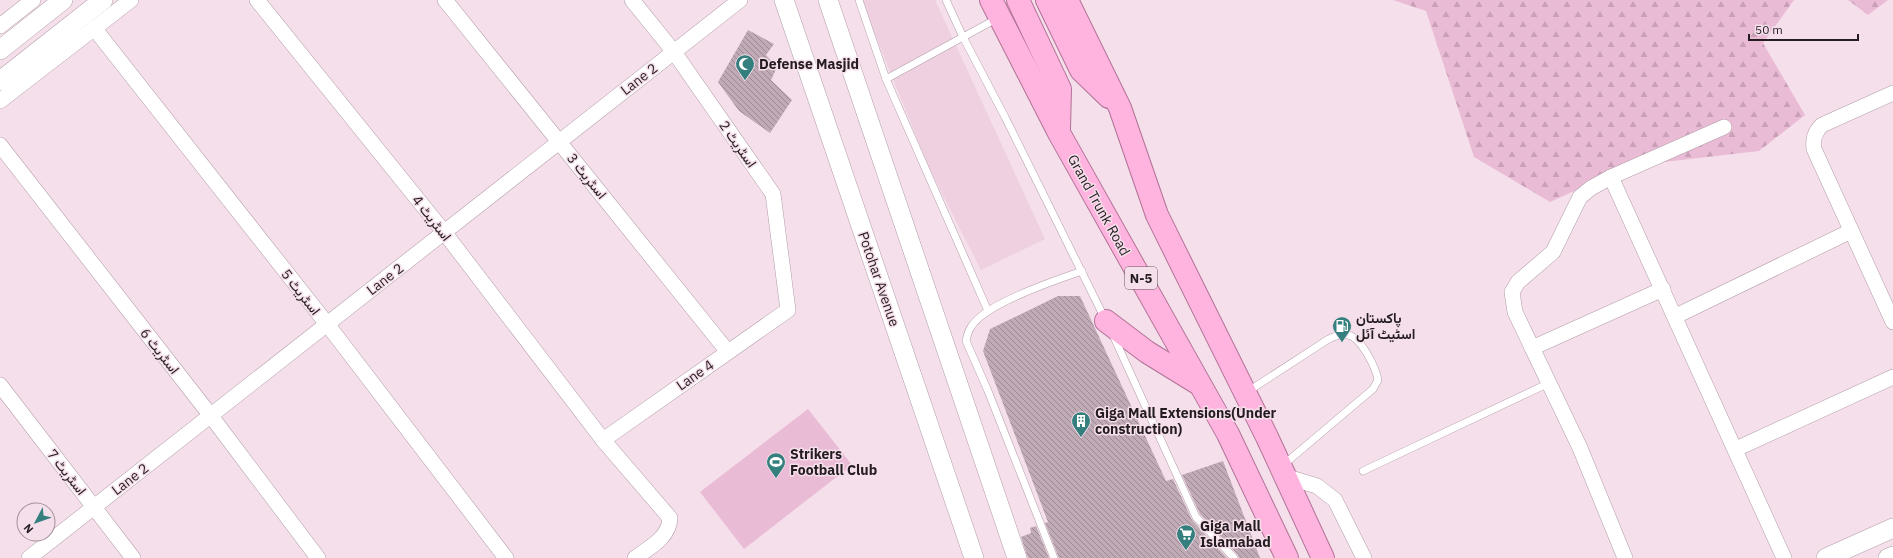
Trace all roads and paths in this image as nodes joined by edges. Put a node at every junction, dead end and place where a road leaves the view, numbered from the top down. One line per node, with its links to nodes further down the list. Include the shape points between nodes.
1 (33, 0): 17 (street)
2 (63, 0): 20 (street)
3 (103, 0): 22 (street)
4 (131, 0): 18 (street)
5 (257, 0): 34 (street, اسٹریٹ 4)
6 (445, 0): 30 (street, اسٹریٹ 3)
7 (632, 0): 21 (street, اسٹریٹ 2)
8 (740, 0): 21 (street, Lane 2)
9 (784, 0): 63 (street, Potohar Avenue)
10 (828, 0): 64 (street)
11 (860, 0): 23 (lane)
12 (946, 0): 19 (lane)
13 (1018, 0): 29 (highway, via 1060,89)
14 (1047, 0): 27 (highway, via 1081,70)
15 (1068, 0): 27 (highway)
16 (995, 8): 19 (lane); 29 (highway, Grand Trunk Road / N-5)
17 (0, 26)
18 (94, 28): 26 (street); 42 (street, اسٹریٹ 5)
19 (963, 37): 23 (lane); 35 (lane)
20 (4, 47): 22 (street)
21 (674, 52): 30 (street, Lane 2); 37 (street, اسٹریٹ 2, via 773,194)
22 (22, 64): 24 (street)
23 (886, 79): 38 (lane)
24 (0, 81)
25 (1893, 93): 33 (street, via 1822,125 1813,139 1814,150)
26 (0, 101)
27 (1120, 108): 49 (highway, via 1157,215)
28 (1724, 127): 32 (street)
29 (1059, 133): 47 (highway, Grand Trunk Road / N-5)
30 (559, 142): 34 (street, Lane 2); 44 (street, اسٹریٹ 3)
31 (0, 145): 50 (street, اسٹریٹ 6)
32 (1611, 177): 36 (street); 43 (street, via 1580,197 1553,252 1518,282 1512,292 1516,312)
33 (1851, 231): 39 (street); 41 (street)
34 (444, 232): 42 (street, Lane 2); 51 (street, اسٹریٹ 4)
35 (1082, 271): 38 (lane, via 1040,286); 40 (lane)
36 (1663, 289): 39 (street); 43 (street)
37 (788, 310): 44 (street, Lane 4)
38 (988, 311): 65 (lane, via 971,326 966,341)
39 (1676, 316): 52 (street)
40 (1106, 321): 47 (highway, via 1147,352); 66 (lane, via 1196,517)
41 (1893, 322)
42 (327, 324): 50 (street, Lane 2); 61 (street, اسٹریٹ 5)
43 (1532, 348): 46 (street)
44 (728, 352): 51 (street, Lane 4)
45 (1893, 376): 52 (street)
46 (1549, 383): 53 (lane); 70 (street, via 1580,448)
47 (1200, 384): 67 (highway, Grand Trunk Road / N-5, via 1228,434)
48 (0, 385): 55 (street, اسٹریٹ 7)
49 (1244, 394): 54 (highway); 54 (lane, via 1337,336 1348,334 1354,338 1372,360 1378,380 1373,389)
50 (210, 416): 55 (street, Lane 2); 60 (street, اسٹریٹ 6)
51 (603, 440): 62 (street, اسٹریٹ 4, via 670,518 664,536)
52 (1736, 449): 71 (street)
53 (1363, 471)
54 (1282, 472): 68 (highway); 69 (street, via 1317,486 1335,500)
55 (94, 507): 58 (street, Lane 2); 59 (street, اسٹریٹ 7)
56 (1893, 528): 72 (street)
57 (1893, 556): 73 (street)
58 (29, 558)
59 (134, 558)
60 (318, 558)
61 (506, 558)
62 (635, 558)
63 (974, 558)
64 (1017, 558)
65 (1054, 558)
66 (1234, 558)
67 (1287, 558)
68 (1323, 558)
69 (1364, 558)
70 (1625, 558)
71 (1784, 558)
72 (1826, 558)
73 (1888, 558)

